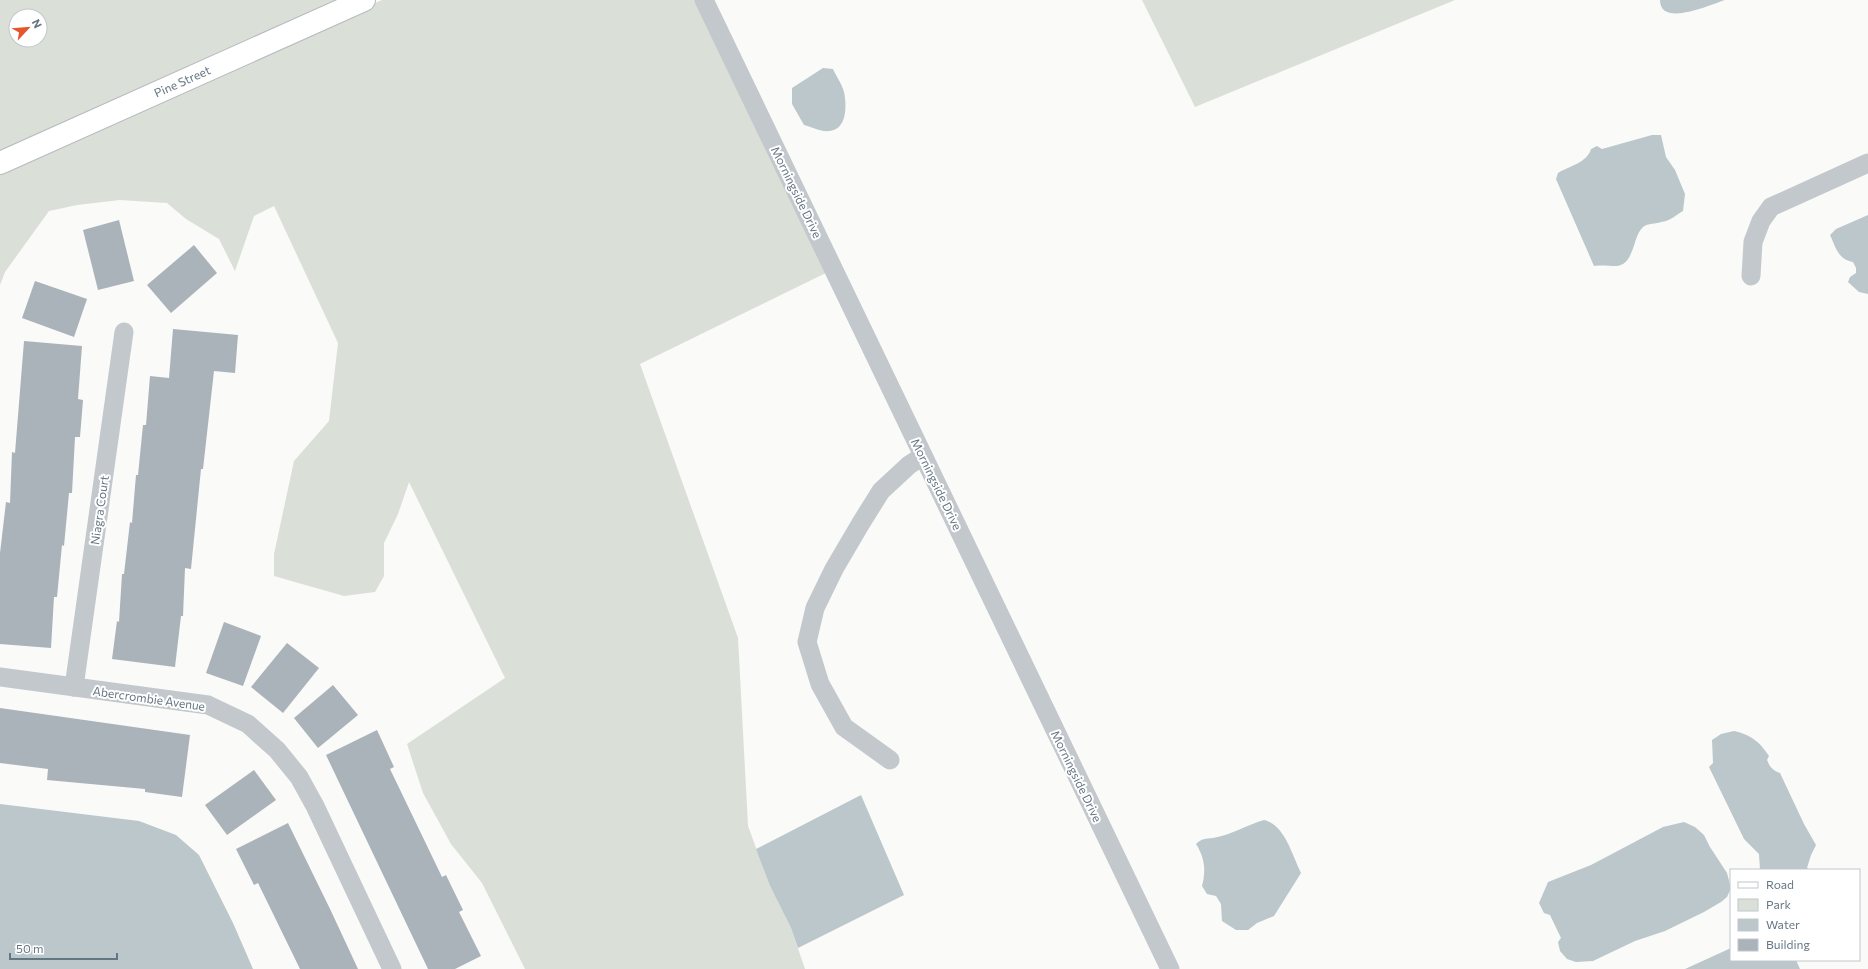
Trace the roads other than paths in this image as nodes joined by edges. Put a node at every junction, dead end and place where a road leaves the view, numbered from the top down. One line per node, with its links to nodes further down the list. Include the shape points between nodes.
1 (364, 0): 3 (main road, Pine Street)
2 (704, 0): 7 (street, Morningside Drive)
3 (0, 163)
4 (1868, 163): 5 (street, via 1771,207 1760,221 1753,242)
5 (1751, 276)
6 (124, 332): 9 (street, Niagra Court)
7 (923, 456): 10 (street, via 909,465 881,491 869,510 830,575 815,608 807,642 820,684 844,727); 12 (street, Morningside Drive)
8 (0, 677): 9 (street, Abercrombie Avenue)
9 (74, 687): 11 (street, Abercrombie Avenue, via 208,705 248,724 277,750 299,777)
10 (890, 760)
11 (392, 969)
12 (1170, 969)

